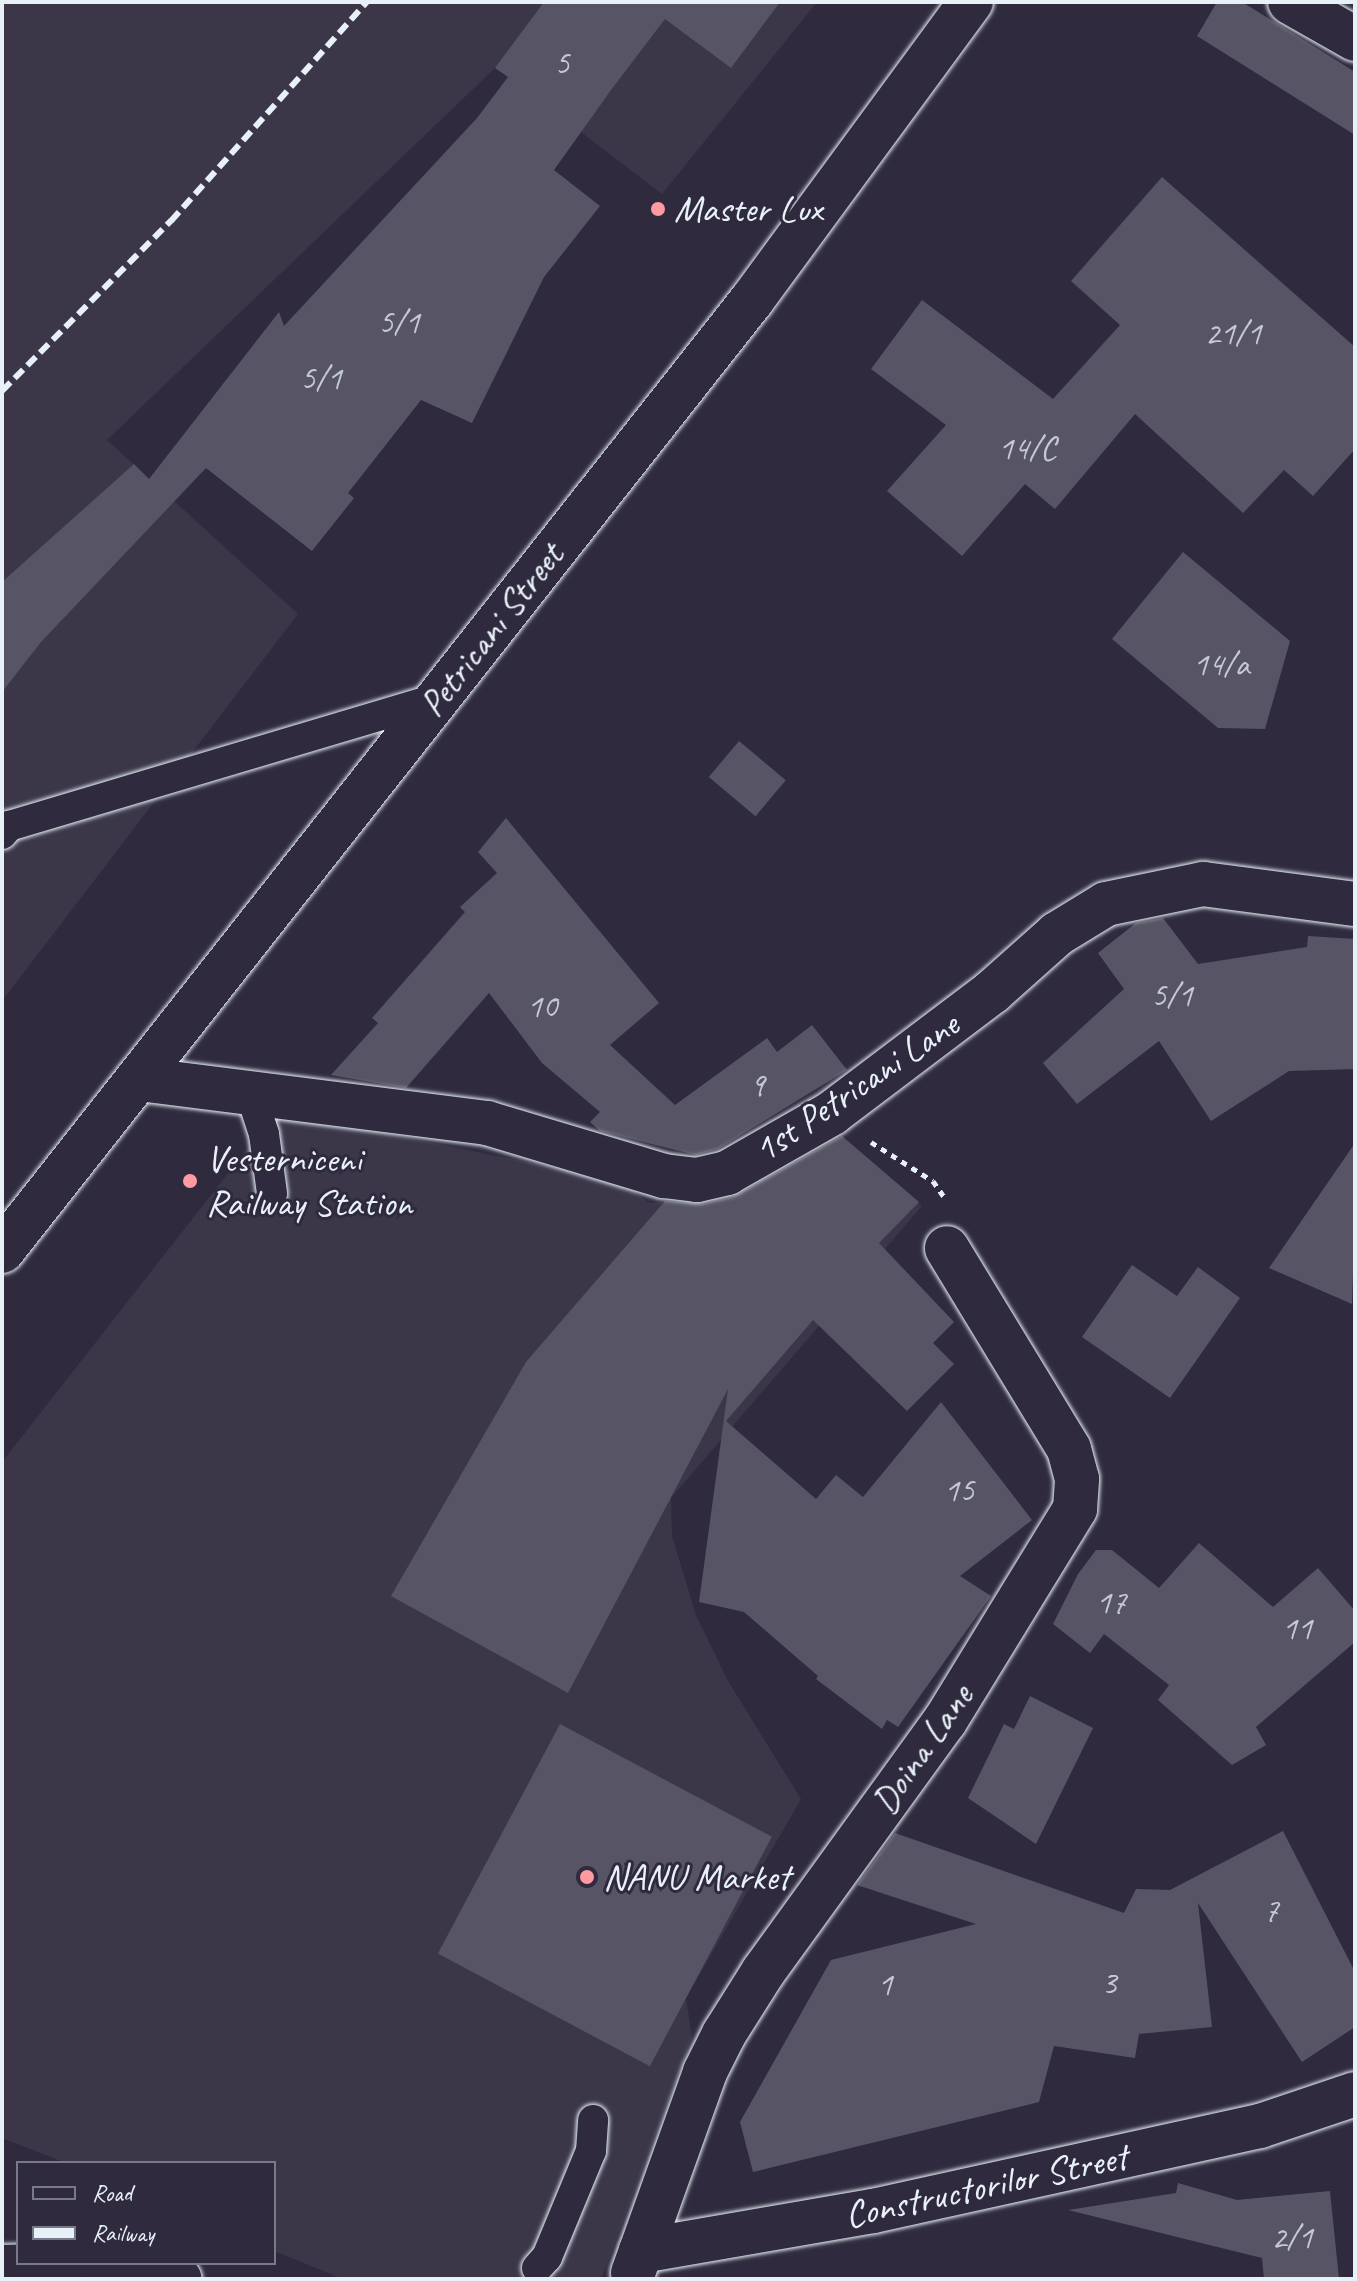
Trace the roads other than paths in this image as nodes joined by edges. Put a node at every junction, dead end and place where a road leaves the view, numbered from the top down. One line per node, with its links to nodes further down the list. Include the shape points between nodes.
1 (971, 2): 4 (street, Petricani Street, via 752,300)
2 (1290, 2): 3 (street)
3 (1355, 39)
4 (438, 698): 5 (lane, via 9,826); 7 (street, Petricani Street)
5 (2, 834)
6 (1355, 904): 8 (street, 1st Petricani Lane, via 1203,884 1106,904 1057,934 992,992 832,1113 727,1173 697,1180 664,1176 487,1123)
7 (139, 1079): 8 (street, 1st Petricani Lane); 11 (street, Petricani Street)
8 (250, 1091): 9 (lane, via 264,1134)
9 (272, 1193)
10 (947, 1248): 16 (street, Doina Lane, via 1069,1449 1077,1479 1075,1509 945,1721 724,2034 705,2072)
11 (2, 1251)
12 (1355, 2094): 16 (street, Constructorilor Street, via 1260,2126)
13 (593, 2120): 18 (lane, via 591,2151 547,2257)
14 (70, 2265): 17 (street)
15 (109, 2265): 19 (street)
16 (636, 2265)
17 (2, 2267)
18 (537, 2268)
19 (180, 2279)

